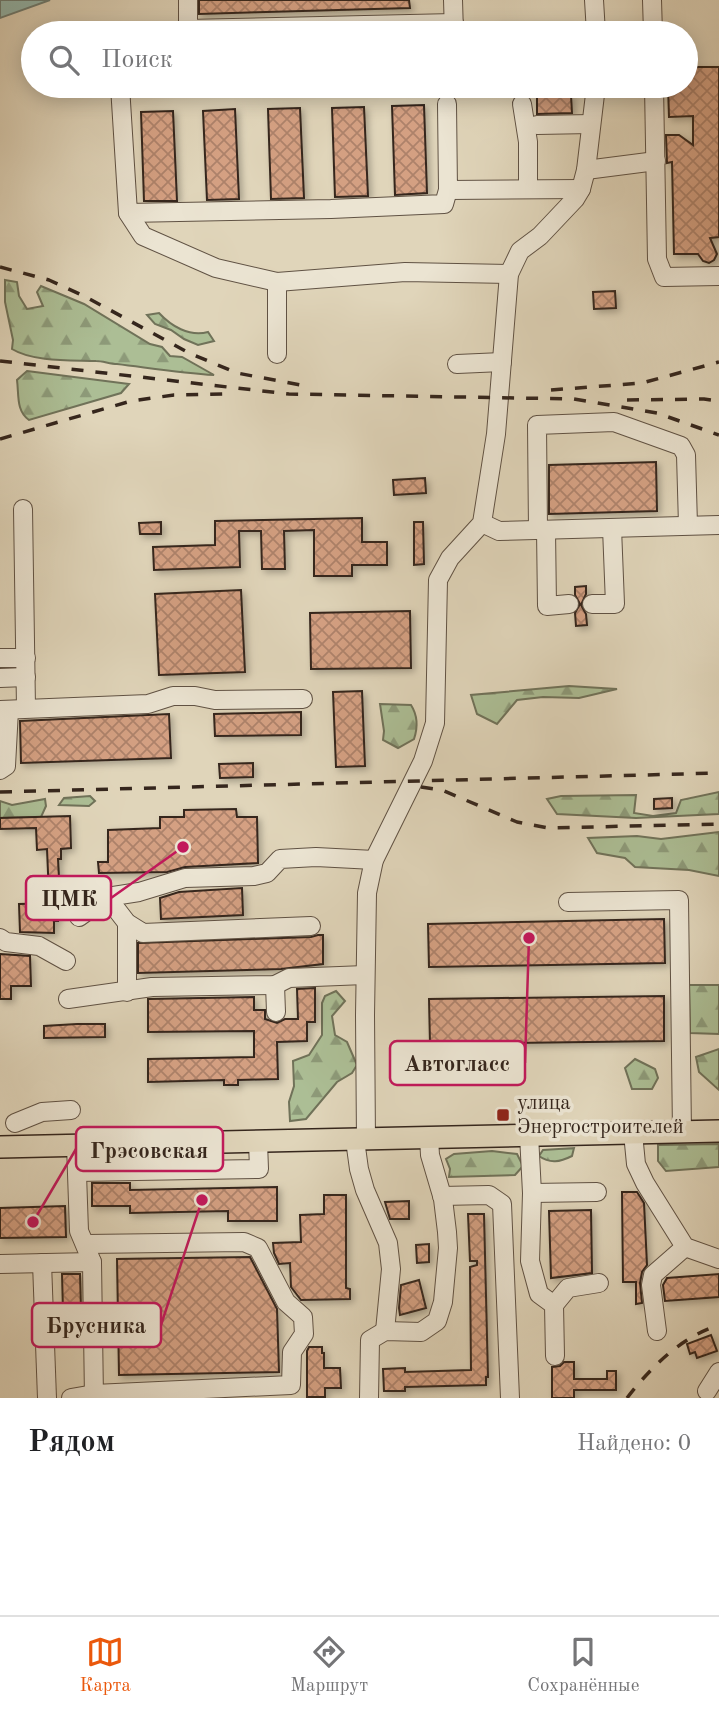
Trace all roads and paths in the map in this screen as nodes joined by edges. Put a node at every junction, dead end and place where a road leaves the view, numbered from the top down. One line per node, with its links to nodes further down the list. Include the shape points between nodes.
1 (188, 0): 5 (lane)
2 (453, 0): 6 (lane)
3 (594, 0): 7 (lane)
4 (652, 0): 8 (lane)
5 (188, 21)
6 (454, 21)
7 (595, 21)
8 (653, 21)
9 (121, 98): 21 (lane)
10 (594, 98): 14 (lane)
11 (654, 98): 16 (lane)
12 (447, 104): 20 (lane)
13 (522, 104): 18 (lane)
14 (591, 124): 15 (lane); 17 (lane)
15 (537, 125)
16 (656, 161): 17 (lane); 23 (lane, via 657,259 664,277)
17 (586, 170): 19 (lane)
18 (528, 189): 19 (lane); 20 (lane)
19 (581, 189): 22 (lane, via 540,236 520,251)
20 (448, 190): 21 (lane, via 444,204)
21 (128, 213): 24 (lane, via 143,236 216,268)
22 (509, 274): 24 (lane, via 405,272); 26 (lane)
23 (719, 276)
24 (277, 282): 25 (lane)
25 (277, 354)
26 (502, 362): 27 (lane); 29 (lane)
27 (457, 363)
28 (23, 509): 37 (lane)
29 (482, 523): 33 (lane, via 499,531); 43 (lane, via 450,558 438,580 435,723 423,761)
30 (688, 525): 31 (lane); 32 (lane); 33 (lane, via 687,455 681,446 614,422 537,425)
31 (719, 525)
32 (612, 528): 33 (lane); 35 (lane, via 615,604)
33 (542, 530): 34 (lane, via 547,606)
34 (569, 604)
35 (592, 604)
36 (0, 658): 37 (lane)
37 (26, 658): 38 (lane)
38 (26, 677): 39 (lane); 41 (lane)
39 (0, 678)
40 (303, 699): 41 (lane, via 173,696 148,704)
41 (12, 710): 42 (lane, via 6,766)
42 (0, 770)
43 (374, 860): 44 (lane, via 280,859 267,873 254,876 185,877); 51 (lane, via 367,893)
44 (107, 897): 46 (lane); 47 (lane)
45 (568, 902): 59 (lane, via 679,900)
46 (79, 917)
47 (127, 923): 48 (lane, via 144,933); 53 (lane)
48 (312, 926)
49 (0, 938): 50 (lane, via 39,946)
50 (66, 961)
51 (365, 975): 52 (lane, via 289,978); 63 (lane)
52 (275, 985): 53 (lane, via 152,987); 55 (lane)
53 (127, 992): 54 (lane)
54 (68, 999)
55 (276, 1012)
56 (71, 1110): 57 (lane, via 42,1112)
57 (15, 1123)
58 (719, 1131): 59 (main road)
59 (682, 1132): 60 (main road)
60 (633, 1133): 61 (main road); 72 (lane, via 636,1164)
61 (529, 1135): 62 (main road); 69 (lane)
62 (429, 1138): 63 (main road); 70 (lane)
63 (361, 1140): 64 (main road); 79 (lane, via 359,1169 388,1243 391,1269)
64 (258, 1142): 65 (main road); 67 (lane, via 259,1169)
65 (76, 1145): 66 (main road); 67 (lane)
66 (0, 1147)
67 (77, 1172): 71 (lane, via 79,1231)
68 (597, 1192): 69 (lane)
69 (533, 1193): 78 (lane, via 530,1261 539,1294)
70 (442, 1196): 79 (lane, via 448,1248 443,1302 436,1321 421,1332); 88 (lane, via 489,1195 502,1204)
71 (86, 1244): 74 (lane); 84 (lane, via 244,1242 258,1248 286,1302 303,1317 304,1334 292,1352 291,1385)
72 (685, 1247): 73 (lane); 80 (lane, via 653,1275)
73 (719, 1259)
74 (92, 1262): 76 (lane); 84 (lane)
75 (0, 1264): 76 (lane)
76 (42, 1264): 85 (lane)
77 (599, 1283): 78 (lane, via 568,1288)
78 (554, 1305): 81 (lane)
79 (385, 1331): 87 (lane, via 370,1340)
80 (657, 1331)
81 (555, 1356)
82 (719, 1372): 83 (lane)
83 (707, 1391)
84 (94, 1396): 86 (lane)
85 (47, 1398)
86 (71, 1398)
87 (369, 1398)
88 (510, 1398)

